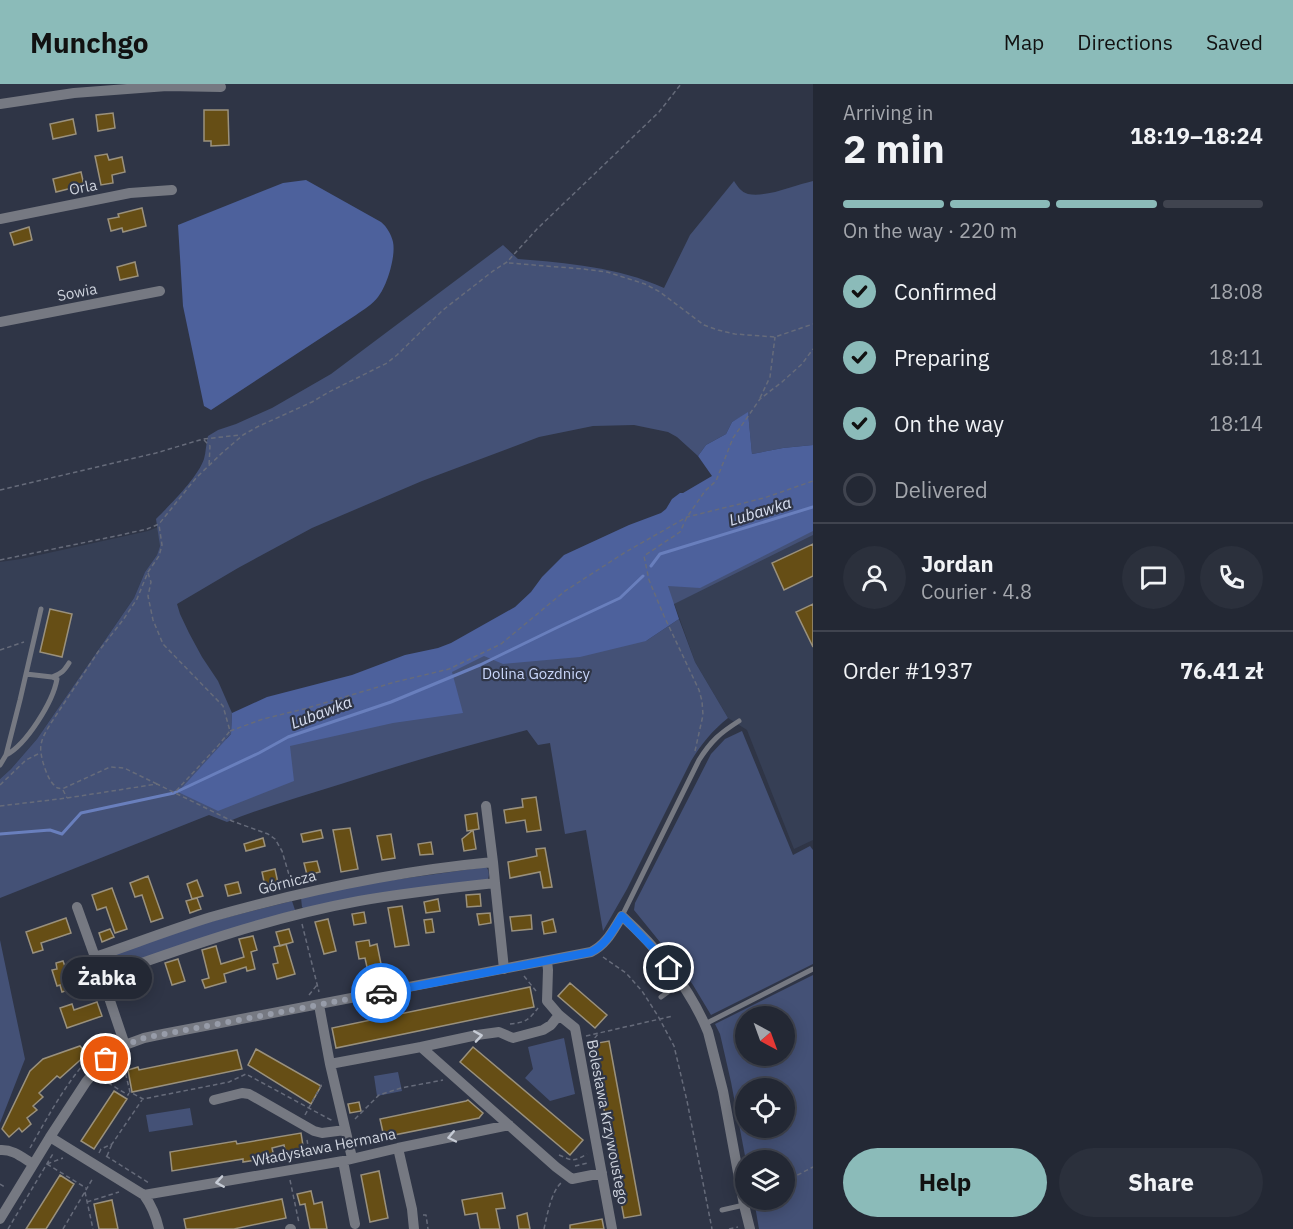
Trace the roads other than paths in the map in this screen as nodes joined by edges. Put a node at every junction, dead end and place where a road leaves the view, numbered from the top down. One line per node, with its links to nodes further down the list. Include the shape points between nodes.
1 (221, 87): 2 (street, via 166,86 74,93)
2 (0, 104)
3 (172, 190): 4 (street, Orla, via 130,193)
4 (0, 219)
5 (160, 291): 6 (street, Sowia)
6 (0, 322)
7 (41, 609): 9 (lane)
8 (69, 663): 10 (lane)
9 (26, 674): 10 (lane); 12 (lane)
10 (52, 677): 12 (lane, via 57,680 50,700 31,732)
11 (739, 721): 20 (lane, via 711,743 699,760)
12 (6, 755): 13 (lane)
13 (0, 765)
14 (486, 806): 15 (street)
15 (493, 862): 16 (street); 17 (street, Górnicza, via 401,874)
16 (495, 883): 19 (street, via 379,898); 23 (street)
17 (295, 895): 19 (street); 21 (street, Górnicza, via 209,918)
18 (77, 908): 21 (street)
19 (300, 915): 25 (street, via 179,949)
20 (622, 916): 22 (street, via 600,947); 26 (street)
21 (95, 957): 25 (street)
22 (547, 961): 23 (street); 29 (street, Bolesława Krzywoustego, via 547,1001)
23 (504, 969): 28 (street)
24 (813, 969): 30 (lane)
25 (102, 977): 31 (street)
26 (680, 983): 27 (lane); 30 (street)
27 (661, 997)
28 (319, 999): 31 (street); 33 (street)
29 (558, 1015): 32 (street, one-way to 29, via 499,1032 513,1038 543,1030); 43 (street, Bolesława Krzywoustego, via 575,1028)
30 (705, 1024): 40 (street)
31 (125, 1045): 37 (street, via 91,1076)
32 (421, 1047): 33 (street); 35 (street)
33 (330, 1064): 36 (street)
34 (214, 1100): 36 (street, via 249,1094 314,1131)
35 (509, 1125): 38 (street, Władysława Hermana, one-way to 38); 43 (street, via 572,1179)
36 (345, 1128): 41 (street)
37 (50, 1137): 42 (street); 44 (street)
38 (398, 1148): 41 (street, Władysława Hermana); 52 (street)
39 (0, 1150): 42 (street)
40 (735, 1156)
41 (347, 1160): 44 (street, Władysława Hermana, one-way to 44); 49 (street)
42 (33, 1164): 48 (street)
43 (602, 1173): 53 (street, Bolesława Krzywoustego)
44 (144, 1195): 51 (street)
45 (735, 1207): 46 (lane)
46 (722, 1210)
47 (744, 1210): 50 (street)
48 (0, 1219)
49 (355, 1224)
50 (746, 1228)
51 (159, 1229)
52 (414, 1229)
53 (612, 1229)

